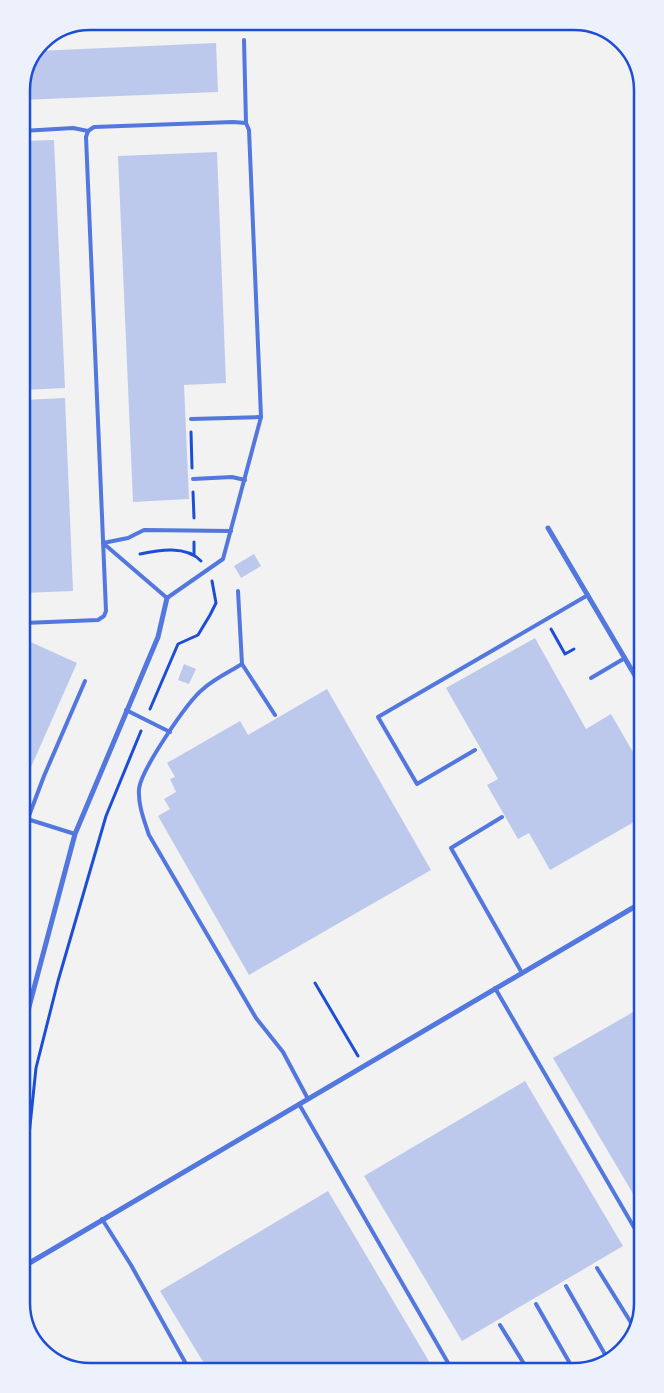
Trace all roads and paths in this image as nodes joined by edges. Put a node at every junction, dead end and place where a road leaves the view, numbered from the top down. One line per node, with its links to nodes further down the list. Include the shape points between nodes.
1 (244, 40): 2 (lane)
2 (246, 123): 4 (lane, via 104,126); 5 (lane)
3 (30, 131): 4 (lane, via 73,128)
4 (88, 131): 11 (lane)
5 (261, 417): 6 (lane); 8 (lane)
6 (191, 418)
7 (193, 479): 8 (lane, via 232,477)
8 (245, 480): 10 (lane)
9 (548, 528): 15 (street)
10 (231, 531): 11 (lane, via 144,530 128,538); 13 (lane, via 223,560)
11 (103, 543): 16 (lane); 18 (lane, via 104,616 98,620)
12 (140, 554): 13 (path, via 157,550 185,551 194,554)
13 (209, 570): 16 (lane); 27 (path, via 216,603 198,635 178,644)
14 (238, 591): 21 (lane)
15 (588, 595): 17 (lane); 20 (street)
16 (167, 598): 25 (street, via 158,637)
17 (546, 620): 19 (path, via 565,654); 29 (lane, via 378,717 417,784)
18 (30, 623)
19 (574, 648)
20 (625, 658): 22 (street); 23 (lane)
21 (242, 664): 26 (lane); 28 (lane, via 202,689)
22 (634, 674)
23 (591, 678)
24 (85, 681): 30 (lane)
25 (126, 710): 27 (lane); 33 (street)
26 (275, 715)
27 (146, 720): 28 (lane); 42 (path, via 106,816 58,981 36,1068)
28 (170, 732): 40 (lane, via 142,776 139,790 141,813 148,835 256,1018 283,1052)
29 (475, 750)
30 (30, 809)
31 (502, 817): 35 (lane, via 451,848)
32 (30, 819): 33 (lane)
33 (75, 834): 38 (street)
34 (634, 907): 35 (street)
35 (522, 973): 37 (street)
36 (314, 983): 39 (path)
37 (495, 988): 39 (street); 44 (lane)
38 (30, 1003)
39 (363, 1066): 40 (street)
40 (308, 1099): 41 (street)
41 (299, 1104): 43 (street); 53 (lane)
42 (30, 1126)
43 (102, 1219): 45 (street); 52 (lane)
44 (634, 1226)
45 (30, 1262)
46 (598, 1268): 49 (lane)
47 (566, 1286): 51 (lane)
48 (536, 1304): 55 (lane)
49 (631, 1322)
50 (500, 1325): 54 (lane)
51 (605, 1354)
52 (186, 1363)
53 (449, 1363)
54 (524, 1363)
55 (570, 1363)

